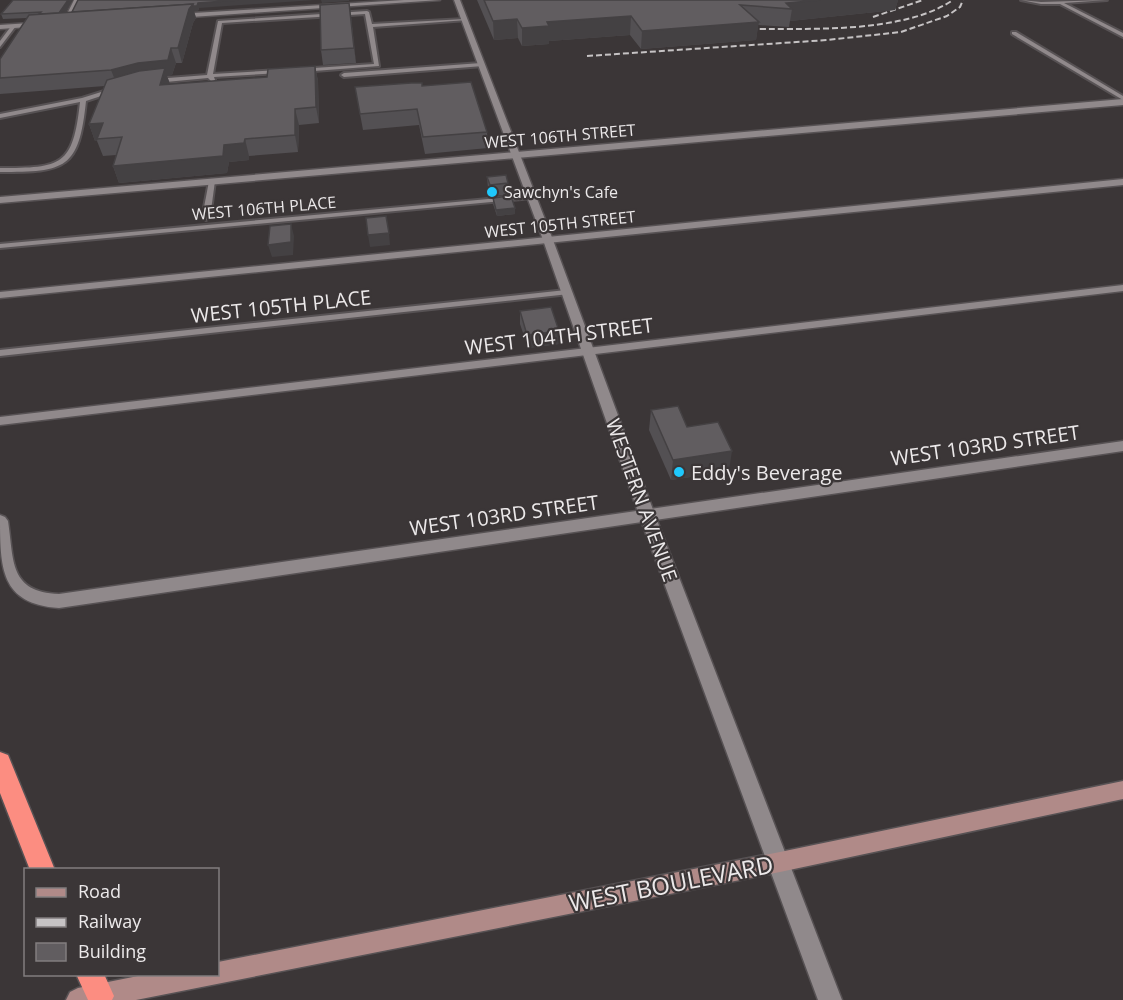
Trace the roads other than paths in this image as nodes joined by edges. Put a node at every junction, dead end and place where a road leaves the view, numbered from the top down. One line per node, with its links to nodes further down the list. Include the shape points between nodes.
1 (77, 0): 12 (street)
2 (437, 0): 7 (street)
3 (457, 0): 9 (street, WESTERN AVENUE)
4 (1023, 0): 6 (lane)
5 (1105, 0): 6 (lane)
6 (1060, 3): 17 (lane)
7 (216, 14): 8 (street); 11 (lane)
8 (169, 16)
9 (465, 20): 14 (lane); 19 (street, WESTERN AVENUE)
10 (75, 22): 12 (street)
11 (220, 22): 14 (lane, via 367,12); 22 (lane)
12 (64, 23): 13 (street)
13 (14, 26): 15 (street); 18 (lane)
14 (370, 26): 20 (lane, via 377,65)
15 (0, 27)
16 (1014, 33): 28 (lane)
17 (1123, 35)
18 (0, 45)
19 (481, 65): 23 (lane); 30 (street, WESTERN AVENUE)
20 (293, 71)
21 (281, 72): 22 (lane)
22 (210, 76): 24 (lane, via 213,81); 25 (lane)
23 (295, 78)
24 (283, 79)
25 (143, 82)
26 (122, 88): 27 (lane)
27 (83, 100): 29 (lane); 31 (lane, via 76,141 69,156 58,164)
28 (1123, 100): 30 (street, WEST 106TH STREET)
29 (0, 116)
30 (514, 156): 32 (street, WEST 106TH STREET); 34 (street, WESTERN AVENUE)
31 (0, 170)
32 (212, 182): 35 (street, WEST 106TH STREET); 36 (lane)
33 (1123, 182): 37 (street, WEST 105TH STREET)
34 (531, 197): 37 (street, WESTERN AVENUE); 38 (lane, WEST 106TH PLACE)
35 (0, 200)
36 (206, 218)
37 (548, 240): 40 (street, WESTERN AVENUE); 41 (street, WEST 105TH STREET)
38 (0, 246)
39 (1123, 288): 42 (street, WEST 104TH STREET)
40 (566, 292): 42 (street, WESTERN AVENUE); 43 (lane, WEST 105TH PLACE)
41 (1, 296)
42 (588, 352): 44 (street, WEST 104TH STREET); 46 (street, WESTERN AVENUE)
43 (0, 353)
44 (0, 421)
45 (1123, 446): 46 (street, WEST 103RD STREET)
46 (647, 515): 47 (street, WEST 103RD STREET, via 50,602 33,599 18,590 10,578); 50 (street, WESTERN AVENUE)
47 (0, 521)
48 (0, 763): 51 (highway)
49 (1123, 790): 50 (main road, WEST BOULEVARD)
50 (780, 862): 52 (main road, WEST BOULEVARD); 55 (street, WESTERN AVENUE)
51 (42, 868)
52 (219, 973)
53 (200, 976): 54 (main road)
54 (89, 990)
55 (830, 1000)

